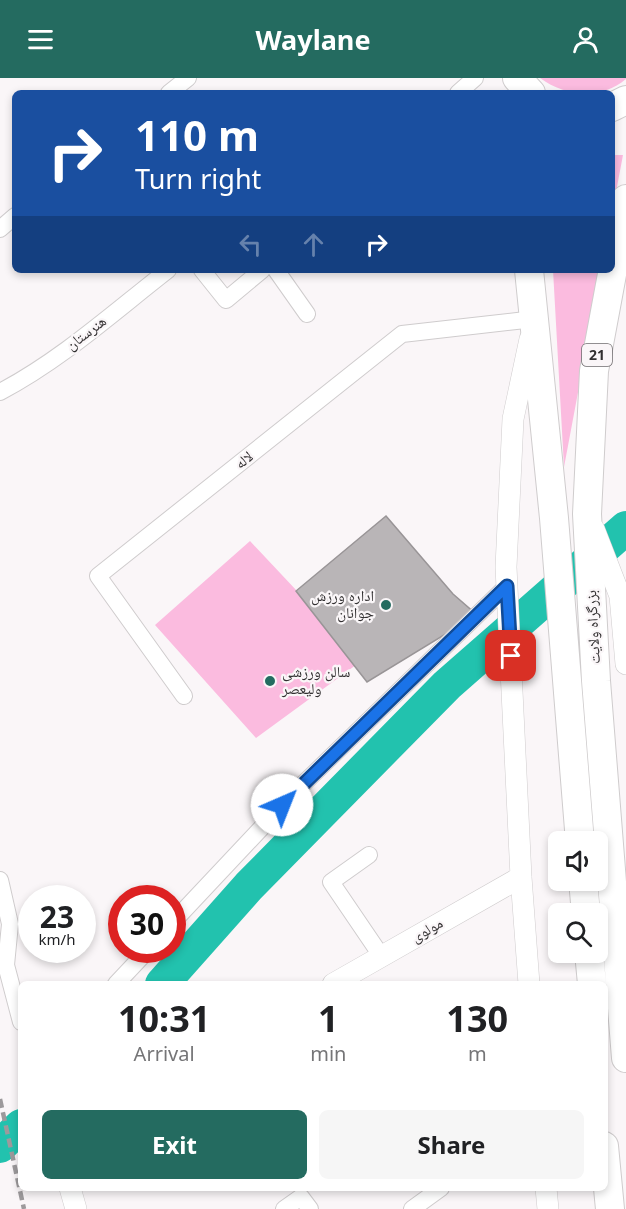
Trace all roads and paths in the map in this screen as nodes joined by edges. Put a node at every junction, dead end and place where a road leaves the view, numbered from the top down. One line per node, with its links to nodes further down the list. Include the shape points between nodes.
1 (188, 78): 4 (street)
2 (475, 78): 5 (street)
3 (516, 78): 6 (highway)
4 (173, 90)
5 (461, 90)
6 (528, 90)
7 (626, 199): 10 (highway, بزرگراه ولایت / 21)
8 (12, 219): 9 (street)
9 (0, 229)
10 (615, 258)
11 (164, 273): 19 (street, هنرستان, via 66,348)
12 (204, 273): 13 (street, via 226,300)
13 (258, 273)
14 (278, 273): 17 (street)
15 (529, 273): 18 (highway, بزرگراه ولایت)
16 (612, 273): 20 (highway, بزرگراه ولایت / 21, via 594,371)
17 (307, 314)
18 (534, 319): 21 (street, via 513,419); 24 (street, لاله, via 402,334 98,576); 25 (highway, بزرگراه ولایت)
19 (0, 392)
20 (587, 514): 22 (street); 38 (highway, بزرگراه ولایت / 21)
21 (507, 587): 27 (street); 29 (street, via 298,789)
22 (622, 594): 23 (street)
23 (626, 664)
24 (184, 696)
25 (579, 831)
26 (369, 855): 30 (street, via 331,882)
27 (521, 877): 30 (street, مولوی); 35 (street)
28 (0, 880): 37 (street, via 10,924 6,965)
29 (186, 908)
30 (382, 957): 34 (street, مولوی)
31 (136, 963): 33 (street)
32 (590, 963): 36 (highway)
33 (119, 981)
34 (338, 981)
35 (529, 981)
36 (592, 981)
37 (18, 1011)
38 (626, 1058)
39 (608, 1188): 48 (highway)
40 (71, 1191): 44 (street)
41 (437, 1191): 46 (street)
42 (546, 1191): 47 (street)
43 (308, 1198): 45 (street)
44 (76, 1209)
45 (284, 1209)
46 (412, 1209)
47 (548, 1209)
48 (610, 1209)

